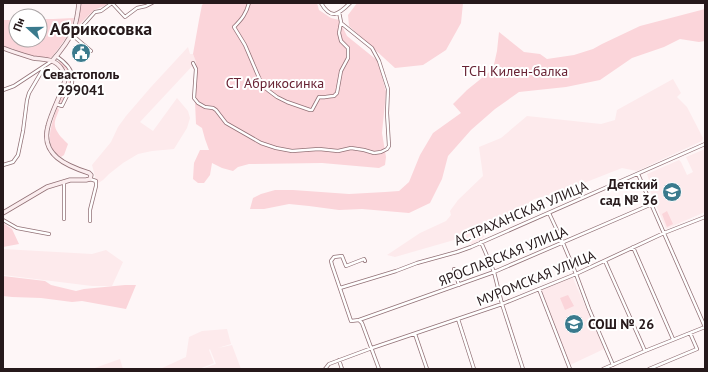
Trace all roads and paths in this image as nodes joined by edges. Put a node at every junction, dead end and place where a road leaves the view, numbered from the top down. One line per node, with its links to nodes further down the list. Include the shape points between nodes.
1 (79, 3): 9 (main road)
2 (112, 3): 3 (street, via 125,18 137,8); 9 (street, via 95,12)
3 (152, 3)
4 (249, 3): 8 (street, via 246,14 234,27 260,80 277,97 310,110 319,97 334,96 337,93 341,71 348,58 348,48 341,41 339,33)
5 (321, 3): 7 (street, via 329,13)
6 (350, 3): 7 (street)
7 (340, 12): 8 (street)
8 (341, 23): 14 (street, via 372,48 388,88 389,146 381,152 351,148 338,151 292,151 261,143 226,123 216,110 198,103 194,98 196,69)
9 (73, 36): 11 (street); 12 (main road)
10 (3, 48): 13 (main road, via 40,60)
11 (91, 51)
12 (56, 56): 13 (main road); 17 (street, via 65,62 73,78 62,106)
13 (52, 61): 15 (street); 17 (main road, via 65,75 64,85)
14 (193, 62)
15 (42, 68): 16 (street); 19 (street, via 27,100 18,155 13,162)
16 (3, 90)
17 (56, 104): 21 (main road, via 46,136 52,153 68,165 89,173)
18 (705, 144): 20 (street, АСТРАХАНСКАЯ УЛИЦА)
19 (3, 165)
20 (638, 174): 23 (street); 25 (street, АСТРАХАНСКАЯ УЛИЦА)
21 (91, 177): 22 (main road, via 86,180); 29 (street, via 96,186)
22 (64, 182): 24 (main road, via 47,187); 27 (street)
23 (652, 204): 30 (street); 33 (street, ЯРОСЛАВСКАЯ УЛИЦА)
24 (4, 212)
25 (549, 213): 32 (street, АСТРАХАНСКАЯ УЛИЦА); 33 (street)
26 (705, 217): 30 (street, МУРОМСКАЯ УЛИЦА)
27 (64, 219)
28 (3, 220): 31 (street, via 17,228)
29 (90, 221)
30 (664, 233): 34 (street, МУРОМСКАЯ УЛИЦА); 46 (street)
31 (49, 234)
32 (480, 242): 38 (street); 41 (street, АСТРАХАНСКАЯ УЛИЦА, via 458,252)
33 (563, 243): 38 (street, ЯРОСЛАВСКАЯ УЛИЦА); 39 (street)
34 (634, 247): 36 (street, МУРОМСКАЯ УЛИЦА); 49 (street)
35 (365, 260): 41 (street, via 346,266 342,256 331,260)
36 (605, 261): 39 (street, МУРОМСКАЯ УЛИЦА); 51 (street)
37 (454, 269): 40 (street)
38 (494, 272): 40 (street, ЯРОСЛАВСКАЯ УЛИЦА); 43 (street)
39 (576, 274): 42 (street, МУРОМСКАЯ УЛИЦА); 53 (street)
40 (459, 285): 45 (street, ЯРОСЛАВСКАЯ УЛИЦА)
41 (340, 288): 45 (street, via 351,321)
42 (538, 289): 43 (street, МУРОМСКАЯ УЛИЦА); 60 (street)
43 (502, 304): 44 (street, МУРОМСКАЯ УЛИЦА); 59 (street)
44 (458, 319): 48 (street, МУРОМСКАЯ УЛИЦА); 58 (street)
45 (359, 320): 50 (street)
46 (705, 327): 47 (street)
47 (690, 333): 49 (street); 62 (street, via 697,349)
48 (414, 334): 50 (street, МУРОМСКАЯ УЛИЦА); 57 (street)
49 (674, 339): 51 (street)
50 (372, 348): 52 (street, МУРОМСКАЯ УЛИЦА); 56 (street)
51 (645, 350): 53 (street)
52 (338, 360): 54 (street, МУРОМСКАЯ УЛИЦА, via 328,364); 55 (street)
53 (613, 365): 61 (street)
54 (325, 369)
55 (342, 369)
56 (379, 369)
57 (427, 369)
58 (474, 369)
59 (523, 369)
60 (570, 369)
61 (603, 369)
62 (649, 369)

